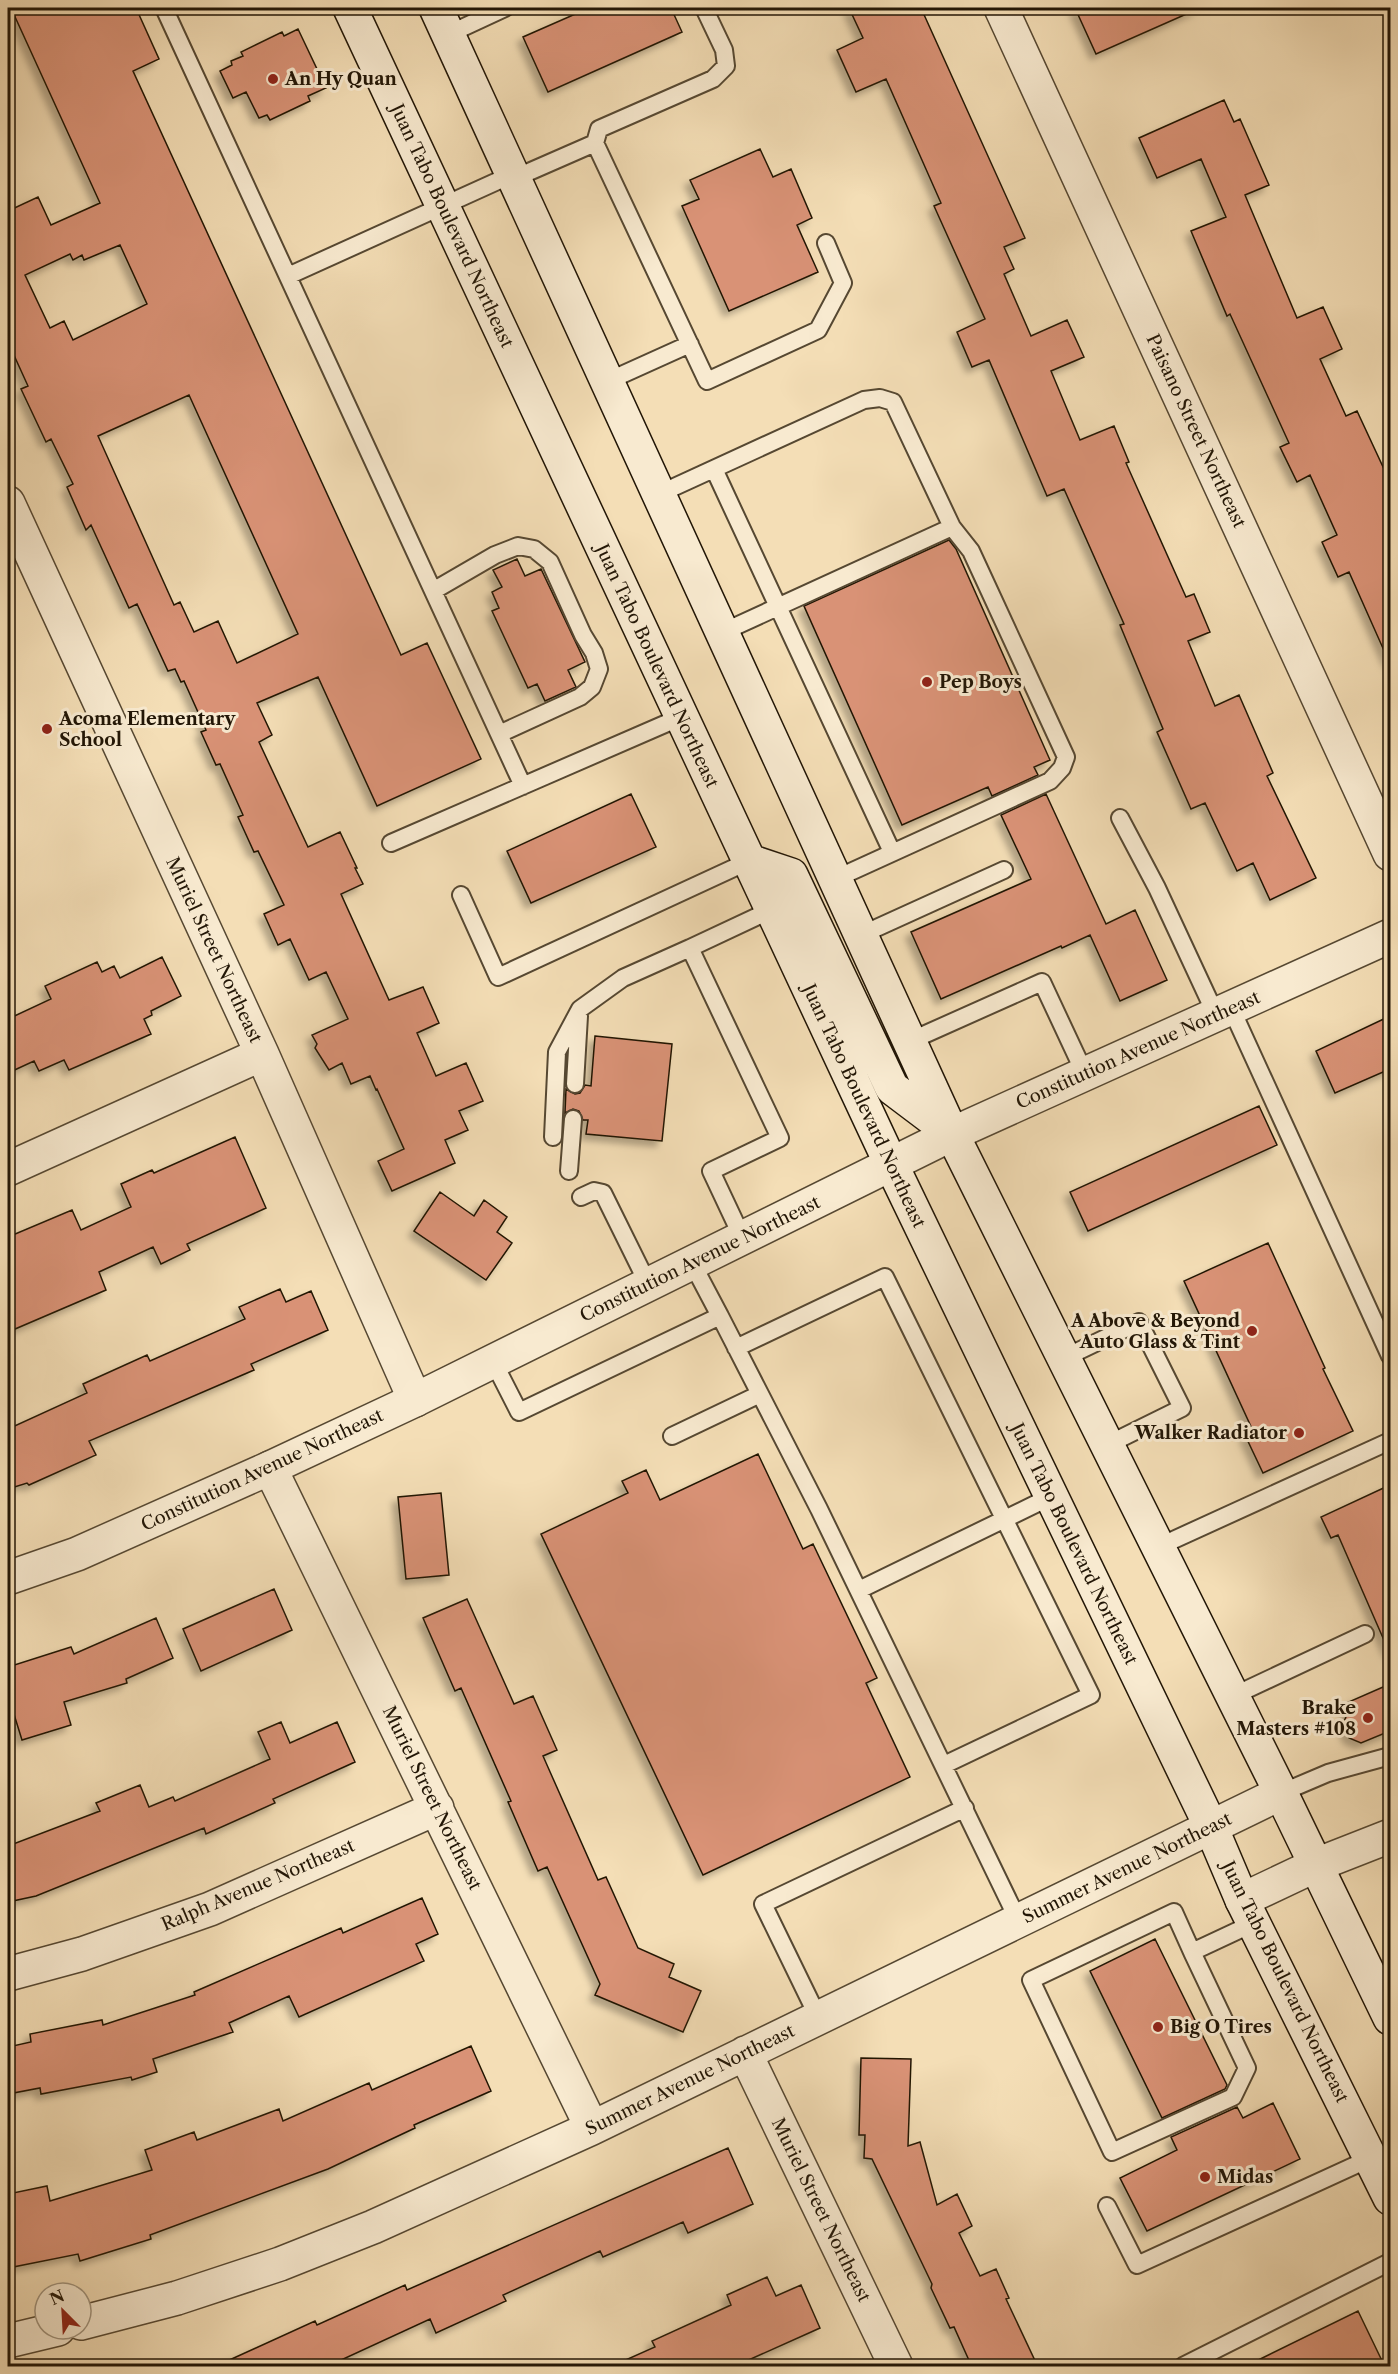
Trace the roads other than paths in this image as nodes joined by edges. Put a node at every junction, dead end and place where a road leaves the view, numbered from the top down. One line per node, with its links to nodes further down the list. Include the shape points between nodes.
1 (164, 8): 11 (lane)
2 (350, 8): 9 (street, Juan Tabo Boulevard Northeast)
3 (505, 8): 6 (lane)
4 (704, 8): 7 (lane, via 724,50 726,66 714,79 599,129)
5 (1001, 8): 27 (street, Paisano Street Northeast)
6 (443, 21): 8 (street)
7 (595, 142): 8 (lane); 12 (lane)
8 (514, 176): 9 (lane); 13 (street)
9 (443, 207): 11 (lane); 21 (street, Juan Tabo Boulevard Northeast)
10 (826, 243): 12 (lane, via 843,283 818,330 707,381)
11 (288, 276): 18 (lane)
12 (690, 344): 13 (lane)
13 (608, 381): 15 (street)
14 (714, 469): 15 (lane); 17 (lane, via 864,400 880,398 893,402); 19 (lane)
15 (659, 494): 20 (street)
16 (8, 503): 39 (street, Muriel Street Northeast)
17 (952, 527): 19 (lane); 26 (lane, via 971,551 1065,757 1062,768 1050,781)
18 (433, 591): 22 (lane); 22 (lane, via 495,555 519,546 534,549 550,562 594,653 599,669 592,687 580,697)
19 (777, 607): 20 (lane); 26 (lane)
20 (723, 632): 30 (street)
21 (681, 717): 23 (lane); 28 (street, Juan Tabo Boulevard Northeast)
22 (499, 734): 23 (lane)
23 (523, 786): 25 (lane)
24 (1119, 819): 37 (lane)
25 (391, 843)
26 (892, 852): 30 (lane)
27 (1390, 854)
28 (749, 861): 31 (lane, via 498,977); 32 (street, Juan Tabo Boulevard Northeast); 43 (street, via 791,875 892,1088)
29 (1004, 870): 33 (lane)
30 (835, 879): 33 (street)
31 (461, 895)
32 (771, 910): 35 (lane); 45 (street, Juan Tabo Boulevard Northeast)
33 (861, 935): 38 (street)
34 (1390, 936): 37 (street, Constitution Avenue Northeast)
35 (690, 948): 36 (lane, via 623,978); 49 (lane, via 780,1138 711,1171)
36 (580, 1009): 41 (lane); 44 (lane, via 557,1052)
37 (1223, 1011): 40 (street, Constitution Avenue Northeast); 54 (lane)
38 (910, 1041): 40 (lane, via 1042,982); 43 (street)
39 (262, 1054): 46 (street); 58 (street, Muriel Street Northeast)
40 (1085, 1074): 43 (street, Constitution Avenue Northeast)
41 (575, 1084)
42 (573, 1119): 47 (lane)
43 (952, 1134): 45 (street, Constitution Avenue Northeast); 55 (street)
44 (553, 1137)
45 (891, 1164): 49 (street, Constitution Avenue Northeast); 63 (street, Juan Tabo Boulevard Northeast)
46 (8, 1169)
47 (569, 1171)
48 (581, 1197): 51 (lane, via 594,1191 603,1193)
49 (742, 1238): 50 (street, Constitution Avenue Northeast)
50 (692, 1263): 51 (street, Constitution Avenue Northeast); 52 (lane)
51 (648, 1284): 56 (street, Constitution Avenue Northeast)
52 (720, 1316): 53 (lane); 56 (lane, via 519,1412)
53 (736, 1348): 57 (lane); 64 (lane, via 885,1277)
54 (1390, 1356)
55 (1064, 1358): 61 (street); 61 (lane, via 1139,1322 1182,1408)
56 (493, 1361): 58 (street, Constitution Avenue Northeast)
57 (760, 1394): 59 (lane); 67 (lane)
58 (415, 1400): 62 (street, Constitution Avenue Northeast)
59 (672, 1436)
60 (1390, 1441): 65 (lane)
61 (1107, 1445): 65 (street)
62 (270, 1468): 66 (street, Constitution Avenue Northeast, via 77,1554); 73 (street, Muriel Street Northeast)
63 (1052, 1496): 64 (lane); 75 (street, Juan Tabo Boulevard Northeast)
64 (1005, 1519): 67 (lane); 71 (lane, via 1091,1695)
65 (1158, 1547): 69 (street)
66 (8, 1578)
67 (859, 1590): 71 (lane)
68 (1365, 1635): 69 (lane)
69 (1233, 1696): 72 (street)
70 (1390, 1756): 72 (lane, via 1328,1773)
71 (944, 1765): 74 (lane)
72 (1281, 1793): 75 (street, Summer Avenue Northeast); 77 (street)
73 (437, 1808): 81 (street, Ralph Avenue Northeast, via 210,1909 82,1954); 85 (street, Muriel Street Northeast)
74 (965, 1808): 79 (lane); 83 (lane, via 763,1904)
75 (1211, 1827): 78 (street, Juan Tabo Boulevard Northeast); 79 (street, Summer Avenue Northeast)
76 (1390, 1836): 77 (street)
77 (1316, 1865): 78 (street); 82 (street)
78 (1248, 1911): 80 (lane); 86 (street, Juan Tabo Boulevard Northeast)
79 (1018, 1920): 83 (street, Summer Avenue Northeast)
80 (1192, 1952): 80 (lane, via 1174,1912 1031,1980 1112,2152 1233,2097 1247,2068)
81 (8, 1974)
82 (1388, 2007)
83 (818, 2017): 84 (street, Summer Avenue Northeast)
84 (745, 2053): 85 (street, Summer Avenue Northeast); 93 (street, Muriel Street Northeast)
85 (592, 2128): 90 (street, Summer Avenue Northeast, via 373,2227 280,2264 177,2298)
86 (1371, 2158): 87 (street, Juan Tabo Boulevard Northeast); 88 (lane, via 1137,2265)
87 (1390, 2198)
88 (1107, 2206)
89 (1390, 2262): 94 (lane)
90 (93, 2320)
91 (33, 2335): 92 (street)
92 (8, 2341)
93 (896, 2367)
94 (1183, 2367)

